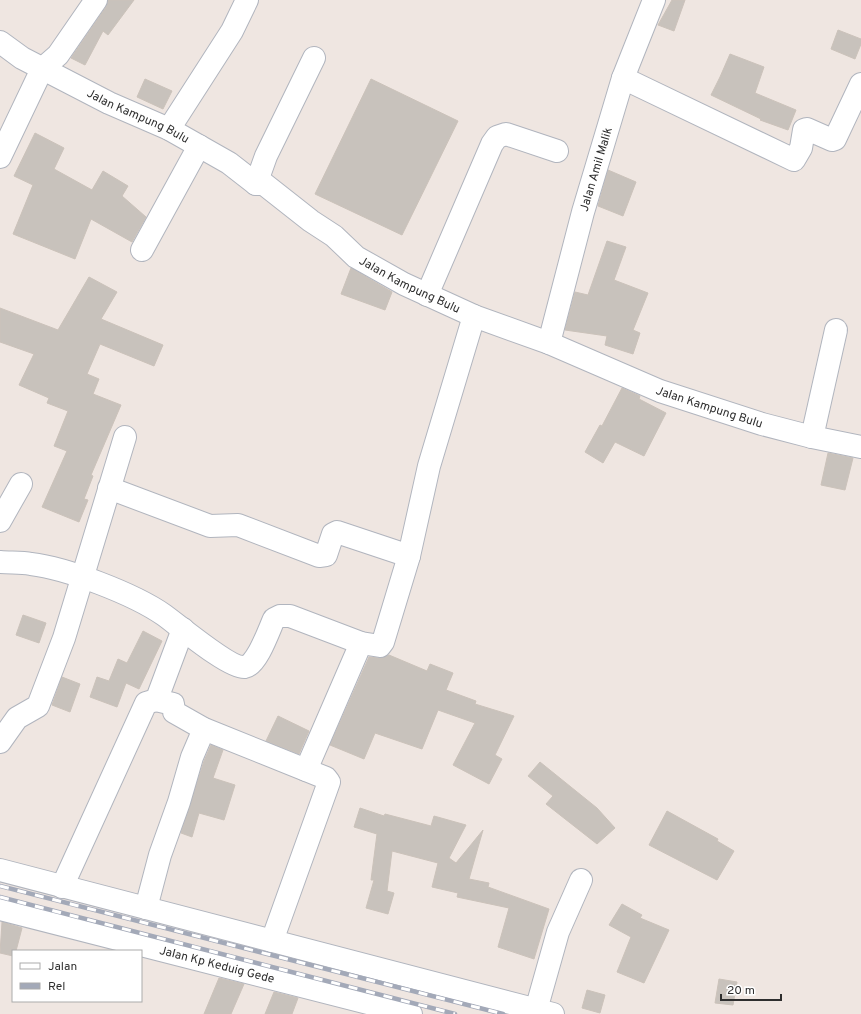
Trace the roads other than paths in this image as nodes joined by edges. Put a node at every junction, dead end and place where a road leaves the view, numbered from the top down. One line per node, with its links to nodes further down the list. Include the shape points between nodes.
1 (96, 0): 6 (street, via 58,55)
2 (247, 0): 9 (street, via 232,31)
3 (654, 0): 7 (street, Jalan Amil Malik)
4 (0, 42): 6 (street, Jalan Kampung Bulu, via 22,58)
5 (314, 58): 13 (street, via 266,156)
6 (42, 68): 9 (street, Jalan Kampung Bulu, via 109,103); 12 (street)
7 (623, 78): 8 (street, via 794,160 801,148 805,129 835,139); 18 (street, Jalan Amil Malik, via 583,212)
8 (861, 84)
9 (169, 129): 10 (street, Jalan Kampung Bulu)
10 (199, 146): 13 (street, Jalan Kampung Bulu, via 229,163); 14 (street)
11 (557, 151): 15 (street, via 506,134 496,137)
12 (0, 157)
13 (256, 184): 15 (street, Jalan Kampung Bulu, via 264,184 311,222 334,236 356,257)
14 (142, 250)
15 (427, 295): 16 (street, Jalan Kampung Bulu)
16 (474, 316): 18 (street, Jalan Kampung Bulu); 25 (street, via 430,466)
17 (836, 330): 20 (street)
18 (549, 343): 20 (street, Jalan Kampung Bulu, via 660,391 762,424)
19 (125, 437): 23 (street)
20 (812, 437): 21 (street, Jalan Kampung Bulu)
21 (861, 447)
22 (21, 484): 24 (street)
23 (109, 488): 25 (street, via 210,526 238,525 319,556 326,555 333,534 337,532); 27 (street)
24 (0, 521)
25 (409, 556): 29 (street, via 382,645)
26 (0, 562): 27 (street, via 31,564)
27 (82, 577): 28 (street, via 134,598); 32 (street, via 64,638 38,706 17,718)
28 (183, 629): 29 (street, via 236,666 246,667 254,662 274,619 280,616 290,616); 30 (street)
29 (361, 643): 33 (street)
30 (156, 700): 31 (street, via 172,704 174,712); 36 (street, via 146,702)
31 (204, 729): 33 (street); 37 (street, via 192,757)
32 (0, 742)
33 (306, 770): 39 (street, via 326,778 329,785)
34 (0, 870): 36 (street)
35 (581, 880): 41 (street, via 558,932)
36 (62, 887): 37 (street)
37 (146, 908): 39 (street)
38 (0, 909): 40 (street, Jalan Kp Keduig Gede)
39 (272, 941): 41 (street)
40 (343, 1006): 42 (street, Jalan Kp Keduig Gede)
41 (544, 1012)
42 (411, 1014)

